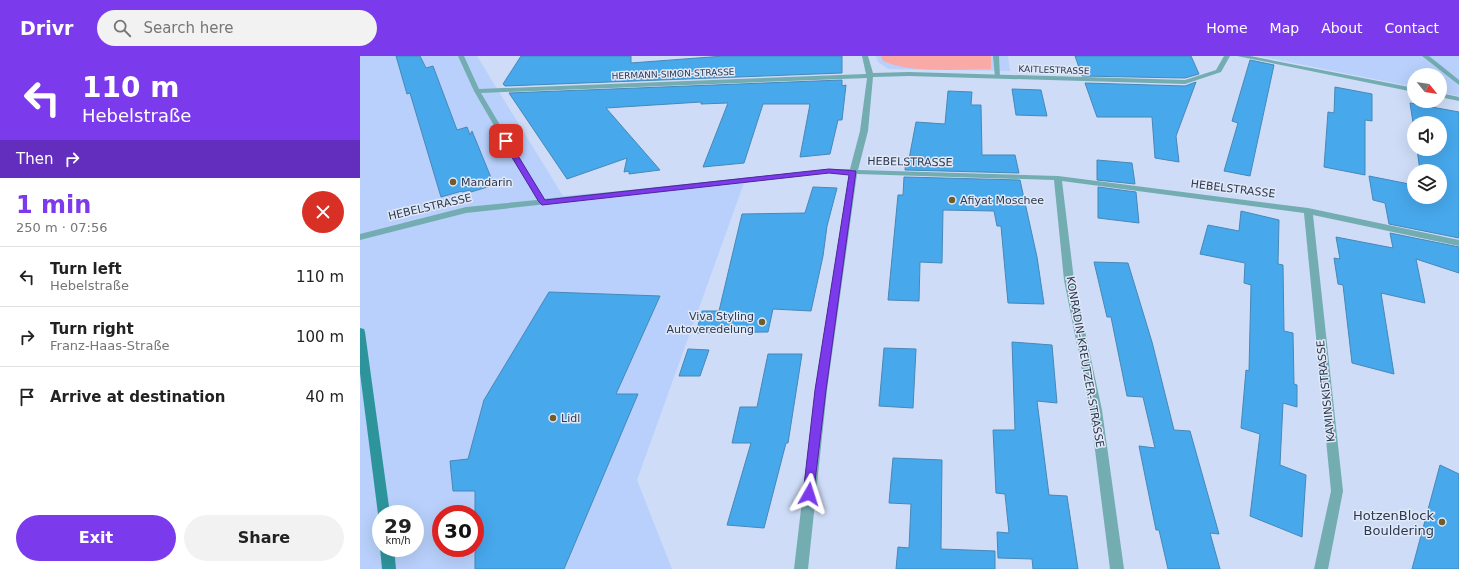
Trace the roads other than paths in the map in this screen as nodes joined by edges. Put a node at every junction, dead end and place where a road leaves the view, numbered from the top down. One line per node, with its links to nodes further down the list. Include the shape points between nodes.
1 (461, 56): 11 (street)
2 (865, 56): 7 (street)
3 (996, 56): 8 (street)
4 (1227, 56): 8 (street, KAITLESTRASSE, via 1219,71 1185,82)
5 (1240, 56): 10 (street)
6 (1425, 56): 9 (street)
7 (870, 75): 8 (street, KAITLESTRASSE); 11 (street, HERMANN-SIMON-STRASSE); 14 (street, via 864,131)
8 (998, 77)
9 (1459, 83)
10 (1407, 89)
11 (477, 91): 16 (street)
12 (1447, 96): 13 (street)
13 (1459, 99)
14 (853, 173): 15 (street, HEBELSTRASSE); 16 (street, HEBELSTRASSE, via 829,171); 24 (street, via 820,390)
15 (1058, 178): 17 (street, HEBELSTRASSE); 25 (street, KONRADIN-KREUTZER-STRASSE, via 1069,280 1096,410)
16 (542, 202): 18 (street, HEBELSTRASSE, via 466,210)
17 (1308, 211): 19 (street, HEBELSTRASSE); 26 (street, KAMINSKISTRASSE, via 1337,491)
18 (360, 237)
19 (1459, 243)
20 (360, 332): 21 (main road)
21 (383, 505)
22 (388, 557): 23 (main road)
23 (389, 569)
24 (801, 569)
25 (1117, 569)
26 (1321, 569)

